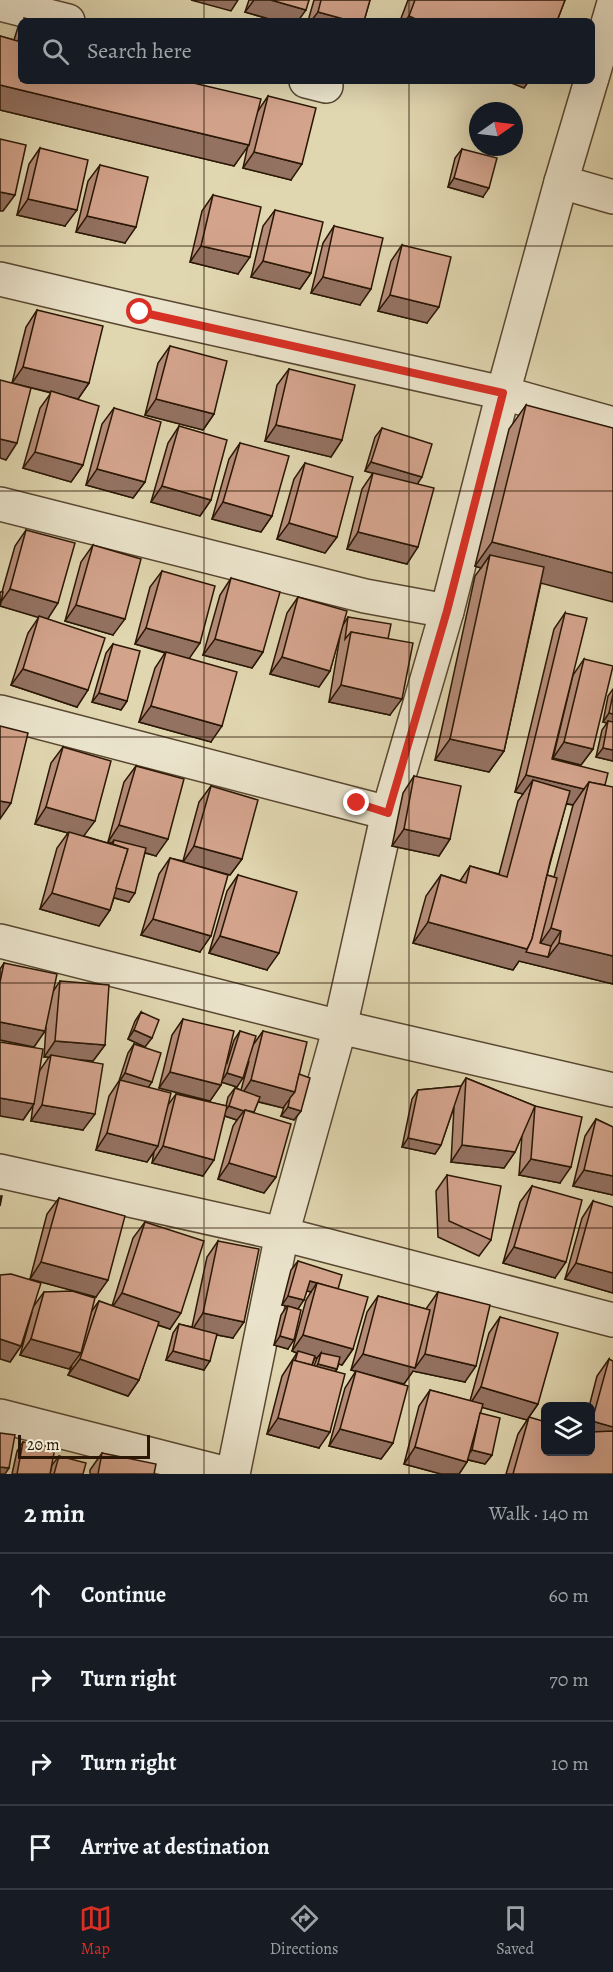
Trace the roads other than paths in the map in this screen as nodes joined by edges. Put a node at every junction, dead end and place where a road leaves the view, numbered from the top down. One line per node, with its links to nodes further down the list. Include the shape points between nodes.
1 (0, 4): 3 (street)
2 (613, 6): 4 (street)
3 (56, 18)
4 (595, 69)
5 (590, 84): 6 (street)
6 (561, 182): 7 (street); 9 (street)
7 (613, 197)
8 (0, 279): 9 (street)
9 (503, 393): 10 (street); 12 (street)
10 (613, 424)
11 (0, 504): 12 (street, via 365,596)
12 (447, 611): 14 (street)
13 (0, 712): 14 (street)
14 (388, 813): 16 (street)
15 (0, 941): 16 (street)
16 (340, 1027): 17 (street); 19 (street)
17 (613, 1090)
18 (0, 1171): 19 (street)
19 (282, 1234): 20 (street); 23 (street)
20 (613, 1320)
21 (0, 1416): 22 (street)
22 (226, 1474)
23 (233, 1474)

